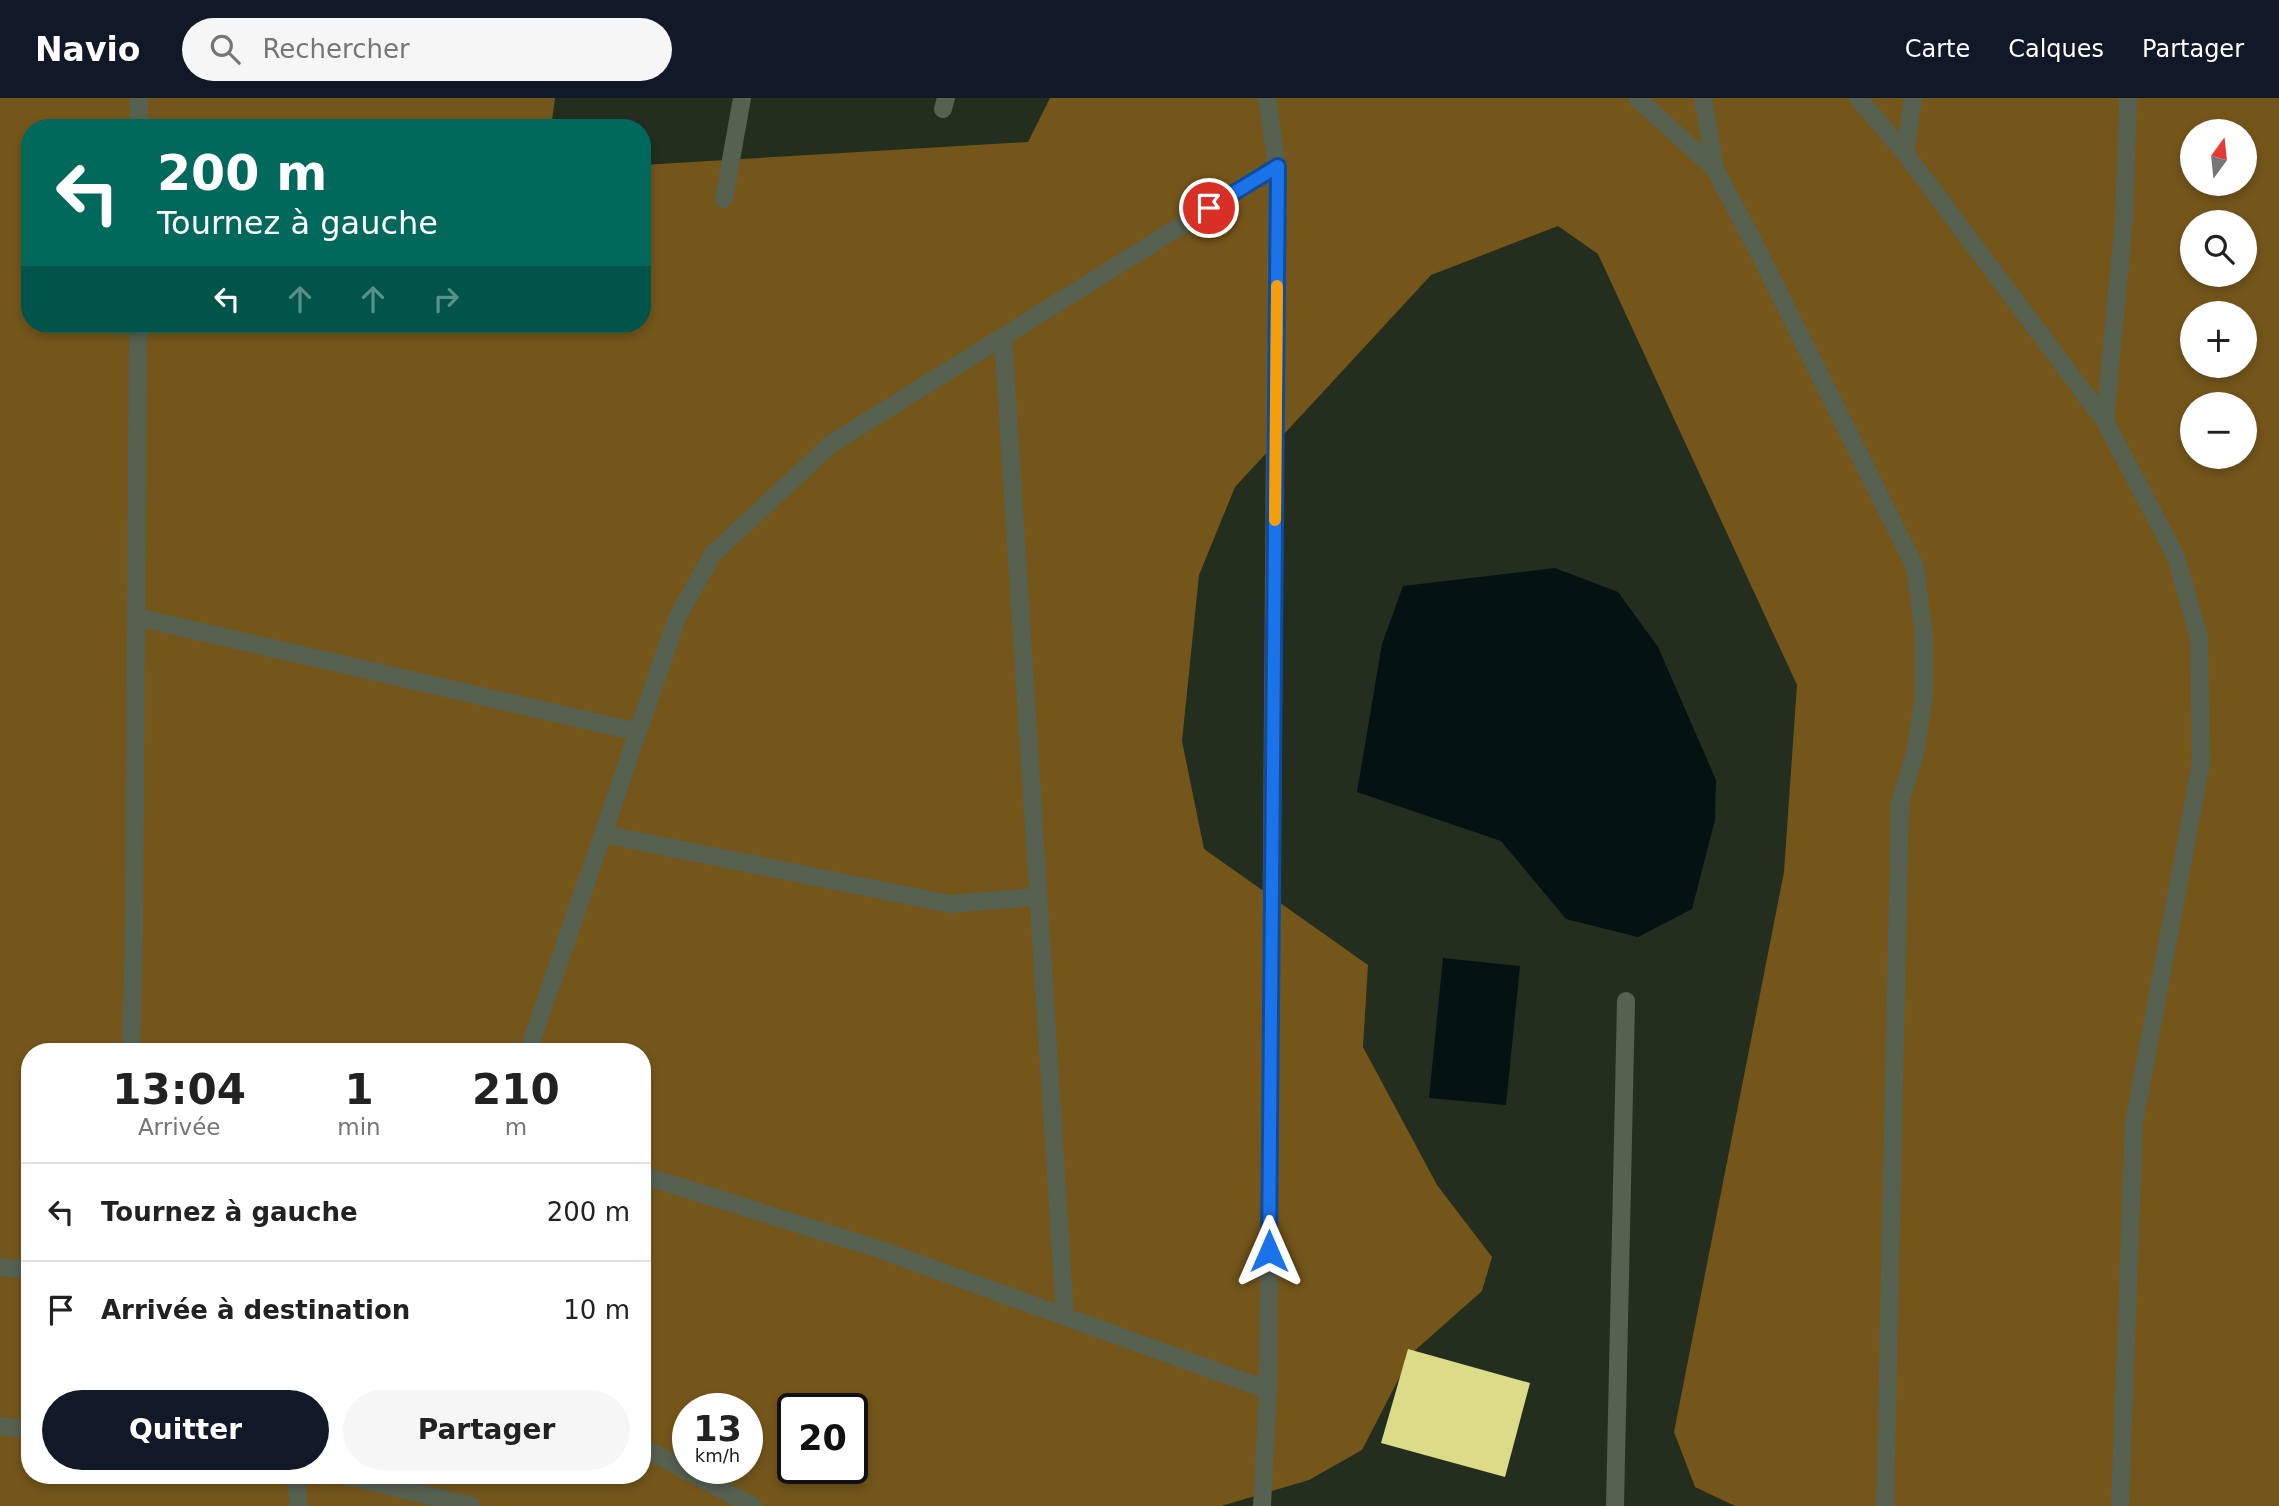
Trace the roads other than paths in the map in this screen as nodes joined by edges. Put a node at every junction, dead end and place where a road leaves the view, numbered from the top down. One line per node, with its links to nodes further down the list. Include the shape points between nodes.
1 (139, 98): 9 (lane)
2 (741, 98): 13 (lane)
3 (1267, 98): 11 (lane)
4 (1637, 98): 12 (lane)
5 (1703, 98): 12 (lane)
6 (1858, 98): 10 (lane)
7 (1913, 98): 10 (lane)
8 (2127, 98): 16 (lane, via 2124,219)
9 (139, 119)
10 (1905, 153): 16 (lane)
11 (1278, 166): 15 (lane); 28 (lane)
12 (1715, 169): 39 (lane, via 1915,567 1924,636 1922,708 1900,803)
13 (724, 199)
14 (138, 333): 17 (lane)
15 (1003, 337): 18 (lane, via 831,444 712,555 677,618); 20 (lane)
16 (2105, 421): 40 (lane, via 2176,557 2199,637 2200,688 2201,763 2134,1122)
17 (136, 617): 18 (lane); 22 (lane)
18 (638, 732): 19 (lane)
19 (603, 834): 20 (lane, via 950,905); 23 (lane)
20 (1038, 897): 27 (lane)
21 (1626, 1001): 38 (lane)
22 (135, 1043)
23 (531, 1043)
24 (651, 1178): 27 (lane, via 881,1250)
25 (0, 1267): 26 (lane)
26 (21, 1269)
27 (1065, 1317): 28 (lane)
28 (1268, 1390): 37 (lane)
29 (0, 1426): 30 (lane)
30 (21, 1429)
31 (651, 1452): 36 (lane)
32 (296, 1484): 34 (lane)
33 (380, 1484): 35 (lane)
34 (299, 1506)
35 (472, 1506)
36 (753, 1506)
37 (1262, 1506)
38 (1615, 1506)
39 (1885, 1506)
40 (2120, 1506)

